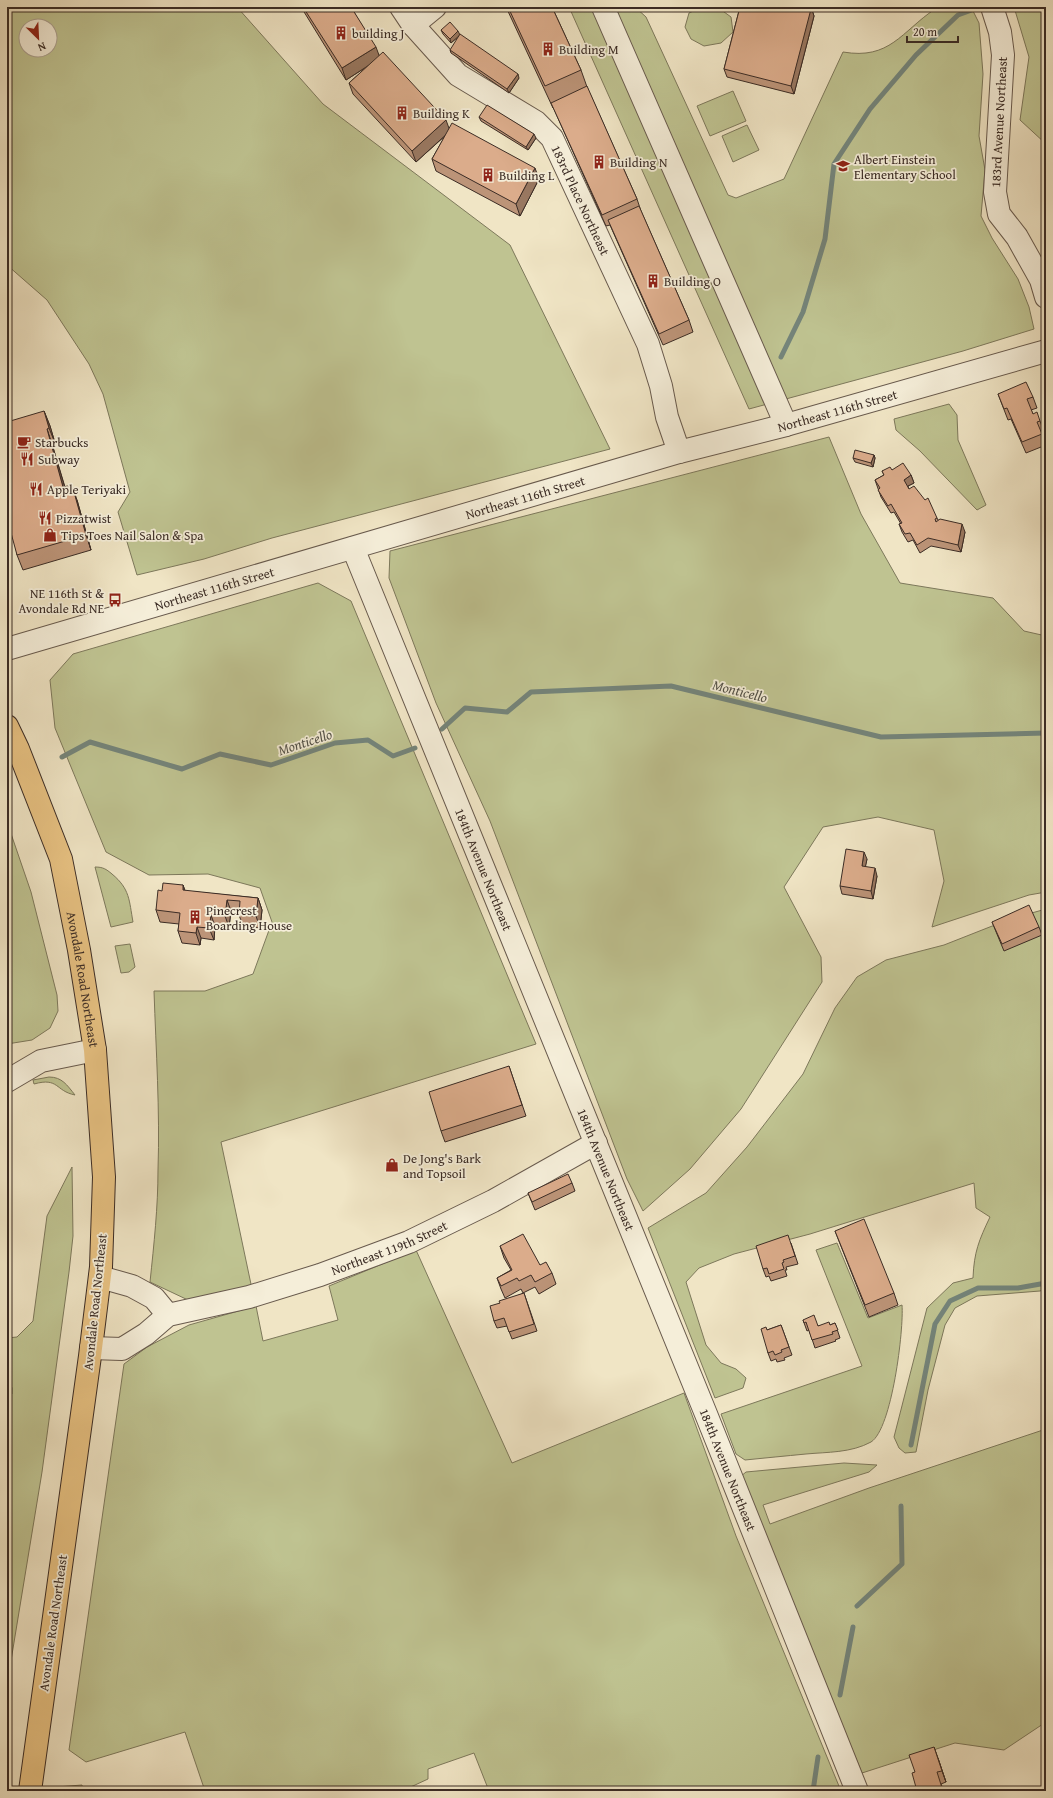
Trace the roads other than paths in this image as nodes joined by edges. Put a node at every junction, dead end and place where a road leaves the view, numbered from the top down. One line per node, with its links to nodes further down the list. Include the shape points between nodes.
1 (401, 7): 5 (street, 183rd Place Northeast)
2 (435, 7): 5 (street)
3 (603, 7): 8 (street)
4 (992, 7): 6 (street, 183rd Avenue Northeast, via 1000,32 1003,55 995,192 999,214 1017,237 1041,280)
5 (413, 25): 9 (street, 183rd Place Northeast, via 458,74 536,122 552,138 648,344)
6 (1046, 297)
7 (1046, 351): 8 (street, Northeast 116th Street)
8 (786, 424): 9 (street, Northeast 116th Street)
9 (679, 452): 10 (street, Northeast 116th Street)
10 (353, 548): 11 (street, Northeast 116th Street); 15 (street, 184th Avenue Northeast)
11 (7, 649)
12 (7, 726): 13 (main road, Avondale Road Northeast, via 61,859)
13 (95, 1050): 14 (street, via 41,1061); 16 (main road, Avondale Road Northeast, via 104,1177)
14 (7, 1081)
15 (596, 1143): 17 (street, Northeast 119th Street, via 493,1201 409,1242 320,1275 249,1297); 20 (street, 184th Avenue Northeast)
16 (100, 1277): 17 (street, via 132,1286 154,1298); 18 (main road, Avondale Road Northeast)
17 (168, 1315): 18 (street, Northeast 119th Street, via 146,1334 122,1349)
18 (91, 1348): 19 (main road, Avondale Road Northeast)
19 (30, 1791)
20 (857, 1791)

